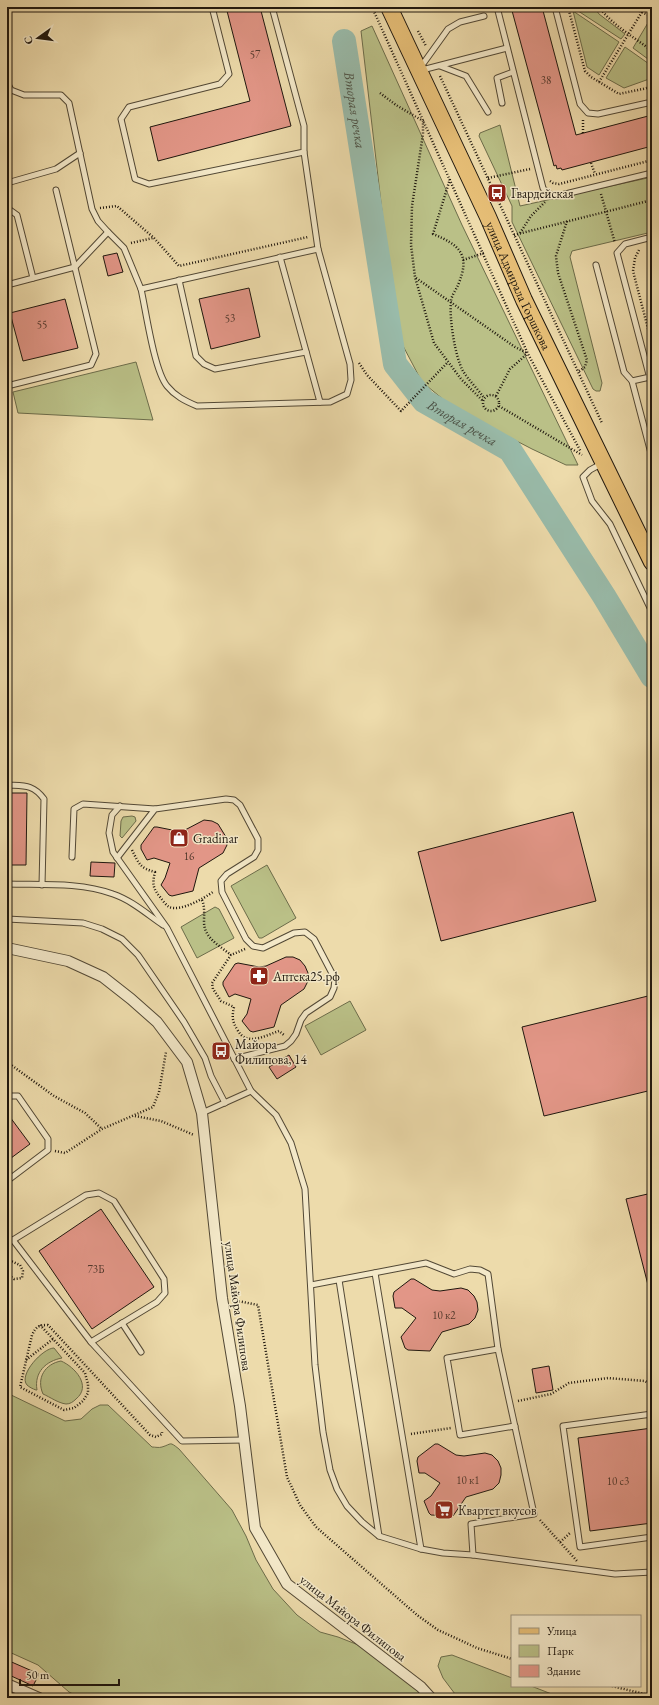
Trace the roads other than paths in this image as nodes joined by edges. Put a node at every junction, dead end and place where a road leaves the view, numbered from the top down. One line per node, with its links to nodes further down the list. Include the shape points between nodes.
1 (212, 7): 15 (lane, via 229,74 220,84 129,107 121,119 135,179 149,184)
2 (272, 7): 15 (lane, via 304,126)
3 (389, 7): 9 (main road, улица Адмирала Горшкова)
4 (497, 7): 7 (lane)
5 (555, 7): 12 (lane, via 580,104 588,113 598,114)
6 (484, 16): 9 (lane, via 448,29)
7 (507, 48): 8 (lane); 10 (lane)
8 (438, 66): 9 (lane); 14 (lane, via 466,76)
9 (419, 71): 38 (main road, улица Адмирала Горшкова, via 524,300)
10 (513, 72): 13 (lane, via 497,78); 17 (lane, via 543,188 547,193 556,196)
11 (7, 82): 16 (lane, via 11,90 24,95 60,95 69,102)
12 (652, 102)
13 (502, 103)
14 (488, 112)
15 (304, 152): 23 (lane)
16 (80, 153): 18 (lane, via 56,169); 21 (lane, via 92,209)
17 (652, 173)
18 (7, 183)
19 (56, 190): 26 (lane)
20 (7, 211): 27 (lane, via 10,210 17,215)
21 (108, 232): 26 (lane); 30 (lane, via 124,248)
22 (652, 237): 32 (lane, via 625,244 617,254)
23 (318, 249): 24 (lane); 36 (lane, via 350,364 351,380 347,394 330,402)
24 (280, 257): 28 (lane); 31 (lane)
25 (596, 265): 33 (lane, via 622,366)
26 (75, 267): 27 (lane); 34 (lane, via 96,354 91,365)
27 (33, 278): 29 (lane)
28 (179, 280): 30 (lane); 31 (lane, via 196,356 204,364 215,369)
29 (7, 285)
30 (141, 289): 36 (lane, via 157,363 166,385 180,399 197,406)
31 (306, 352): 36 (lane)
32 (650, 377): 33 (lane); 35 (lane)
33 (632, 382): 37 (lane)
34 (7, 386)
35 (652, 386)
36 (320, 402)
37 (652, 457)
38 (604, 463): 39 (main road, улица Адмирала Горшкова); 40 (lane, via 583,477 592,501 610,524)
39 (650, 553)
40 (652, 612)
41 (7, 785): 47 (lane, via 31,786 44,799)
42 (120, 806): 43 (lane); 44 (lane, via 83,804 74,809); 45 (lane, via 112,815 109,833)
43 (155, 809): 45 (lane); 51 (lane, via 226,798 240,805 258,839 258,850 254,857 221,881 222,892 246,939 253,946 263,948 294,933 304,932 314,939 335,979 330,997 306,1013 291,1042)
44 (72, 857)
45 (117, 858): 49 (lane)
46 (7, 884): 47 (lane)
47 (42, 885): 49 (lane, via 88,888 114,894 139,907)
48 (7, 919): 54 (lane, via 83,923 102,928 122,939 138,955 184,1022 206,1058 211,1076)
49 (166, 928): 51 (lane)
50 (7, 948): 55 (street, улица Майора Филипова, via 68,961 103,977 131,1000 157,1022 187,1062)
51 (234, 1059): 52 (lane)
52 (251, 1091): 54 (lane); 61 (lane, via 276,1115 291,1143 305,1189)
53 (7, 1096): 56 (lane, via 18,1096 48,1139 48,1150)
54 (225, 1103): 55 (lane)
55 (202, 1113): 68 (street, улица Майора Филипова, via 222,1298)
56 (7, 1181)
57 (13, 1240): 58 (lane); 62 (lane, via 86,1195 99,1193 114,1201 164,1279 165,1293 157,1302); 63 (lane)
58 (7, 1243)
59 (376, 1273): 60 (lane); 64 (lane, via 426,1263 454,1274 470,1269 488,1274); 71 (lane)
60 (339, 1280): 61 (lane); 69 (lane)
61 (311, 1285): 69 (lane, via 316,1366 330,1470 347,1506)
62 (122, 1323): 63 (lane); 65 (lane)
63 (91, 1342): 68 (lane, via 182,1441)
64 (498, 1349): 67 (lane); 67 (lane, via 447,1358 458,1426 460,1435)
65 (141, 1352)
66 (652, 1414): 70 (lane, via 563,1426 580,1547)
67 (514, 1426): 72 (lane, via 534,1514 471,1524)
68 (245, 1440): 76 (street, улица Майора Филипова, via 255,1528 287,1584 421,1687)
69 (380, 1536): 71 (lane)
70 (652, 1537)
71 (421, 1549): 72 (lane)
72 (473, 1554): 73 (lane, via 615,1574)
73 (652, 1572)
74 (7, 1684): 75 (street)
75 (40, 1698)
76 (431, 1698)

